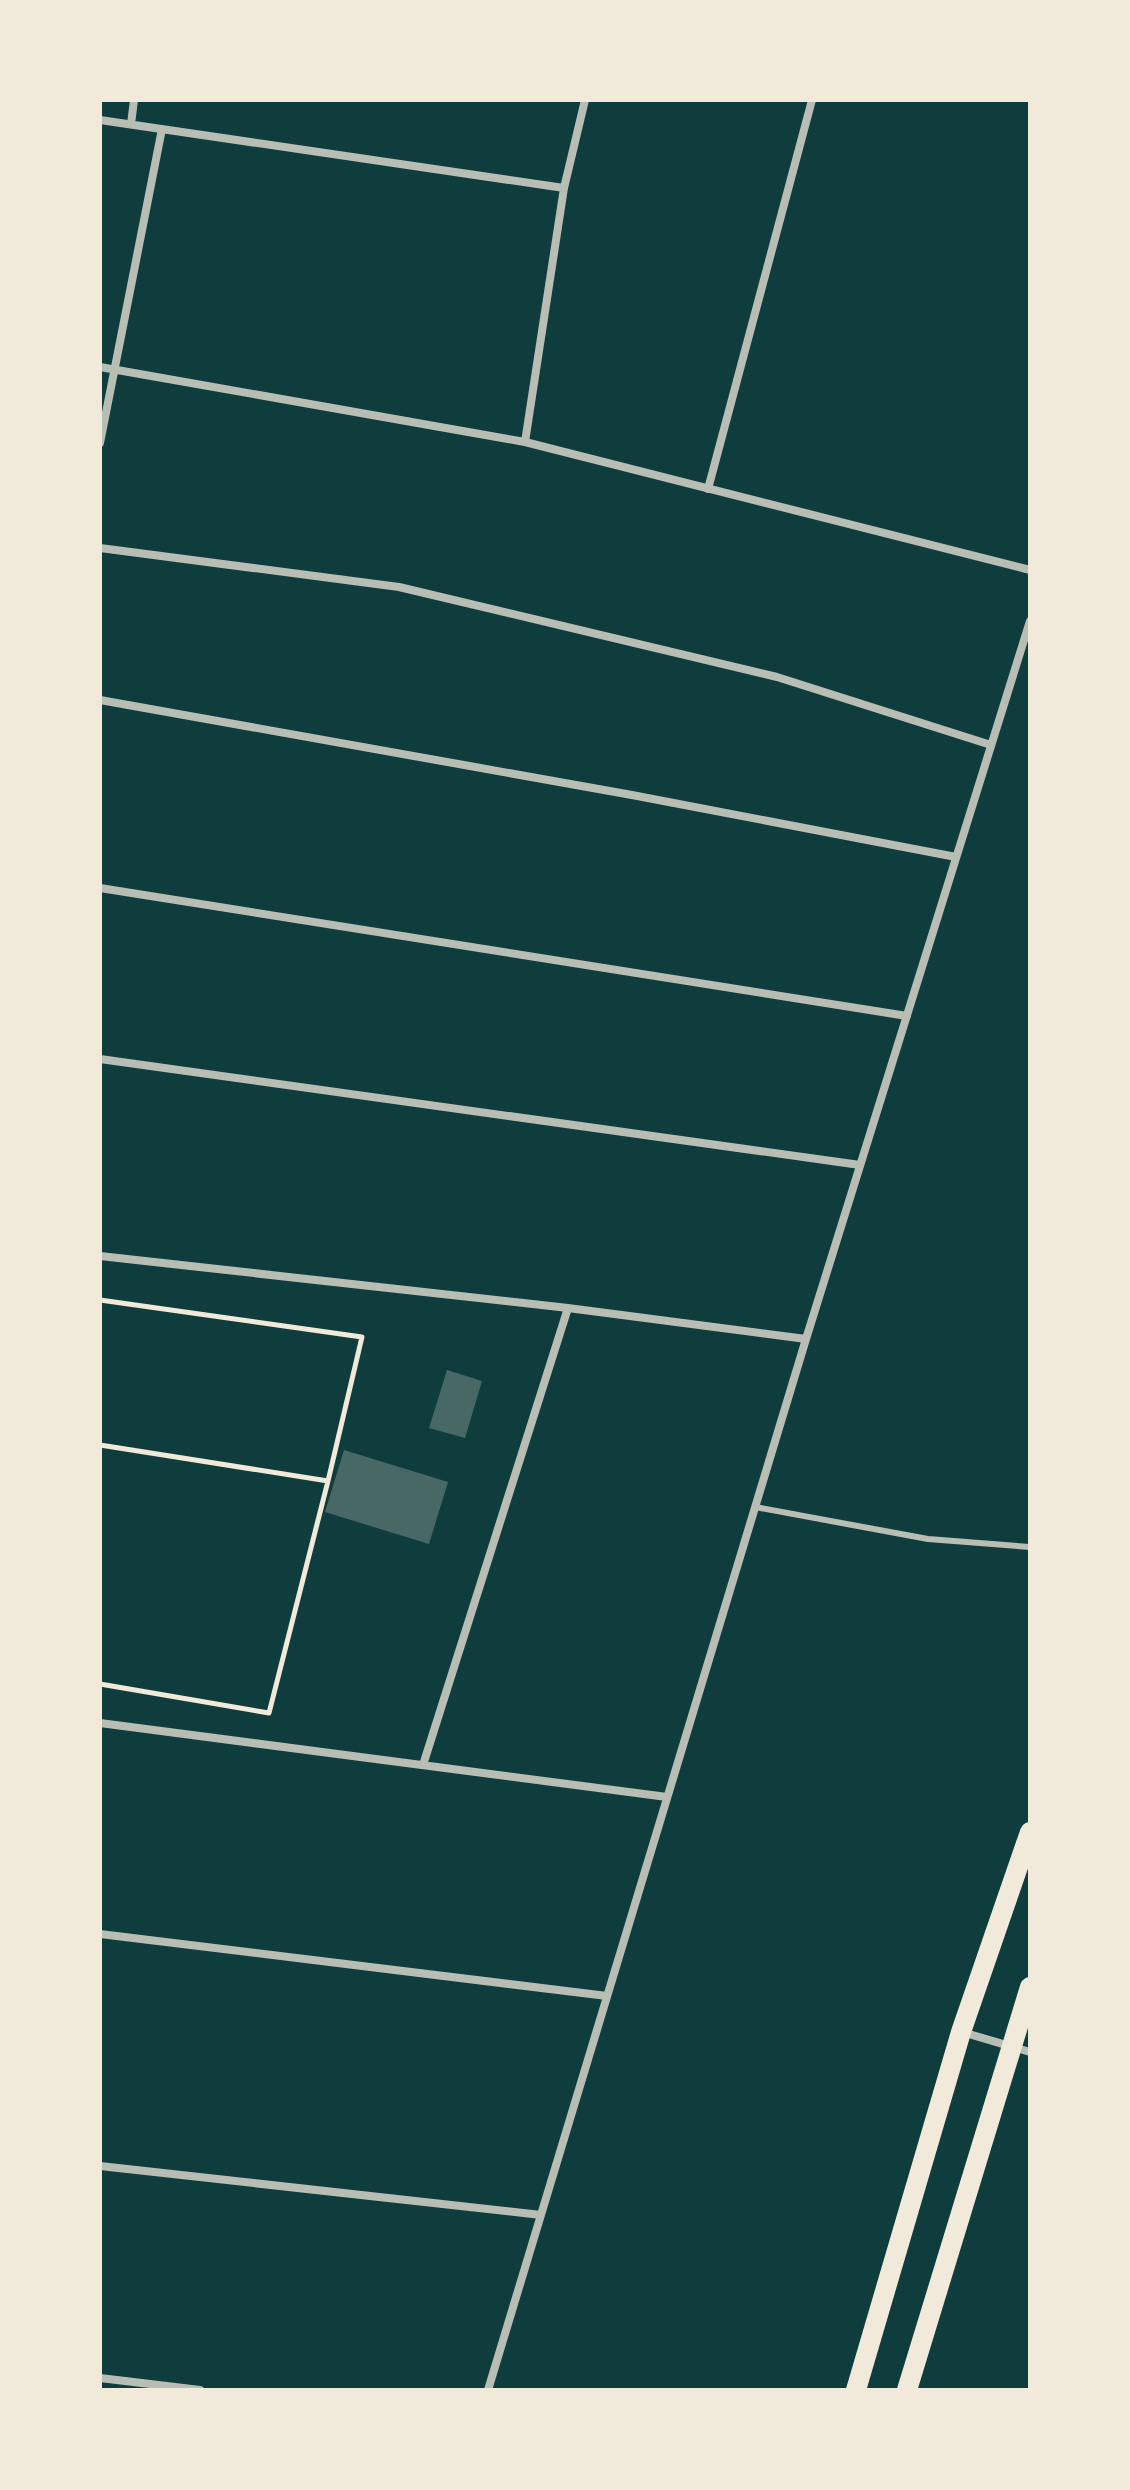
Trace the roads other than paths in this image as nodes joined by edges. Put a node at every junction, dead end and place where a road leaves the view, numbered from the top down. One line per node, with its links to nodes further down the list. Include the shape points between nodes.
1 (134, 100): 5 (street)
2 (585, 100): 7 (street)
3 (812, 100): 12 (street)
4 (100, 120): 5 (street)
5 (131, 124): 6 (street)
6 (162, 129): 7 (street); 9 (street)
7 (564, 188): 10 (street)
8 (100, 367): 9 (street)
9 (114, 369): 10 (street); 11 (street)
10 (525, 442): 12 (street)
11 (100, 443)
12 (708, 489): 14 (street)
13 (100, 548): 17 (street, via 399,587 777,677)
14 (1030, 570)
15 (1030, 621): 17 (street)
16 (100, 700): 18 (street)
17 (991, 745): 18 (street)
18 (956, 857): 20 (street)
19 (100, 888): 20 (street)
20 (907, 1016): 22 (street)
21 (100, 1059): 22 (street)
22 (860, 1165): 25 (street)
23 (100, 1256): 24 (street)
24 (568, 1308): 25 (street); 29 (street)
25 (806, 1339): 26 (street)
26 (755, 1507): 27 (lane, via 928,1539); 30 (street)
27 (1030, 1547)
28 (100, 1723): 29 (street)
29 (423, 1765): 30 (street)
30 (667, 1797): 34 (street)
31 (1030, 1832): 35 (main road)
32 (100, 1934): 34 (street)
33 (1030, 1987): 36 (main road)
34 (607, 1996): 38 (street)
35 (961, 2032): 36 (street); 42 (main road)
36 (1020, 2049): 43 (main road)
37 (100, 2166): 38 (street)
38 (541, 2215): 41 (street)
39 (100, 2378): 40 (street)
40 (200, 2390)
41 (488, 2390)
42 (856, 2390)
43 (907, 2390)

